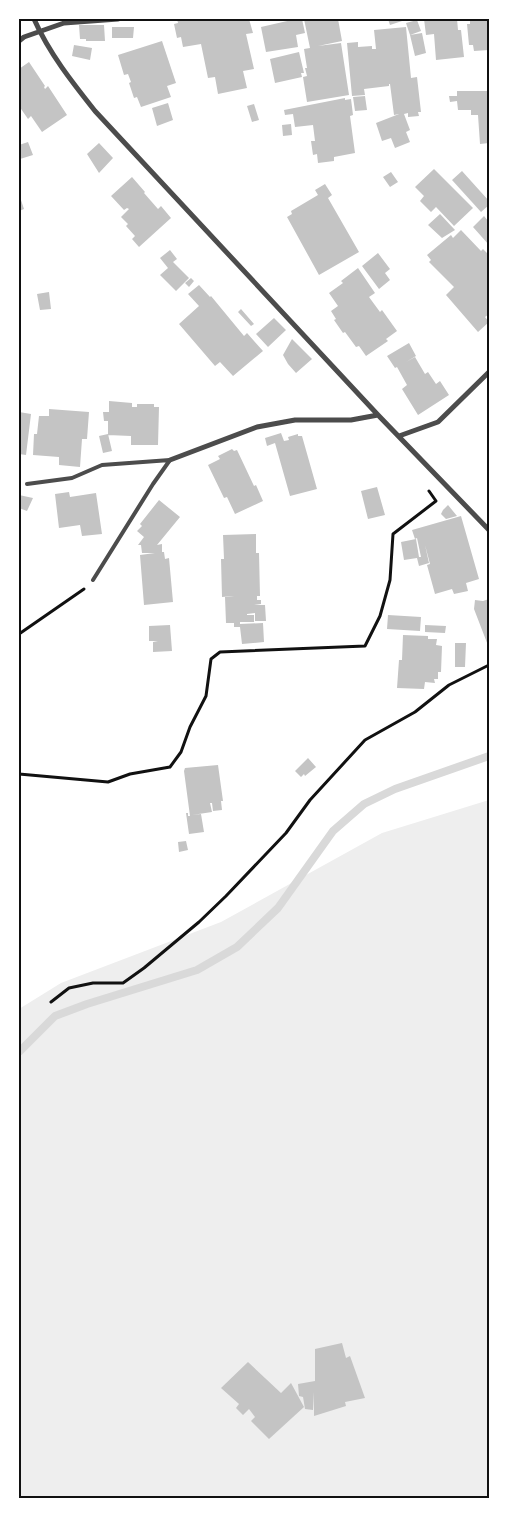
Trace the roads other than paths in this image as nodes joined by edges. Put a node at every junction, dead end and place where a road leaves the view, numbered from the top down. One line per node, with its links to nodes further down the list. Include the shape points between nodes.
1 (34, 19): 3 (street)
2 (118, 19): 3 (street, via 64,23)
3 (39, 32): 4 (street); 6 (street, via 61,69 94,111)
4 (19, 41)
5 (489, 372): 7 (street, via 438,422)
6 (378, 415): 7 (street); 8 (street, via 351,420 294,420 257,427)
7 (400, 436): 10 (street)
8 (170, 460): 9 (lane, via 102,465 72,478); 11 (lane)
9 (27, 484)
10 (489, 530)
11 (93, 580)

